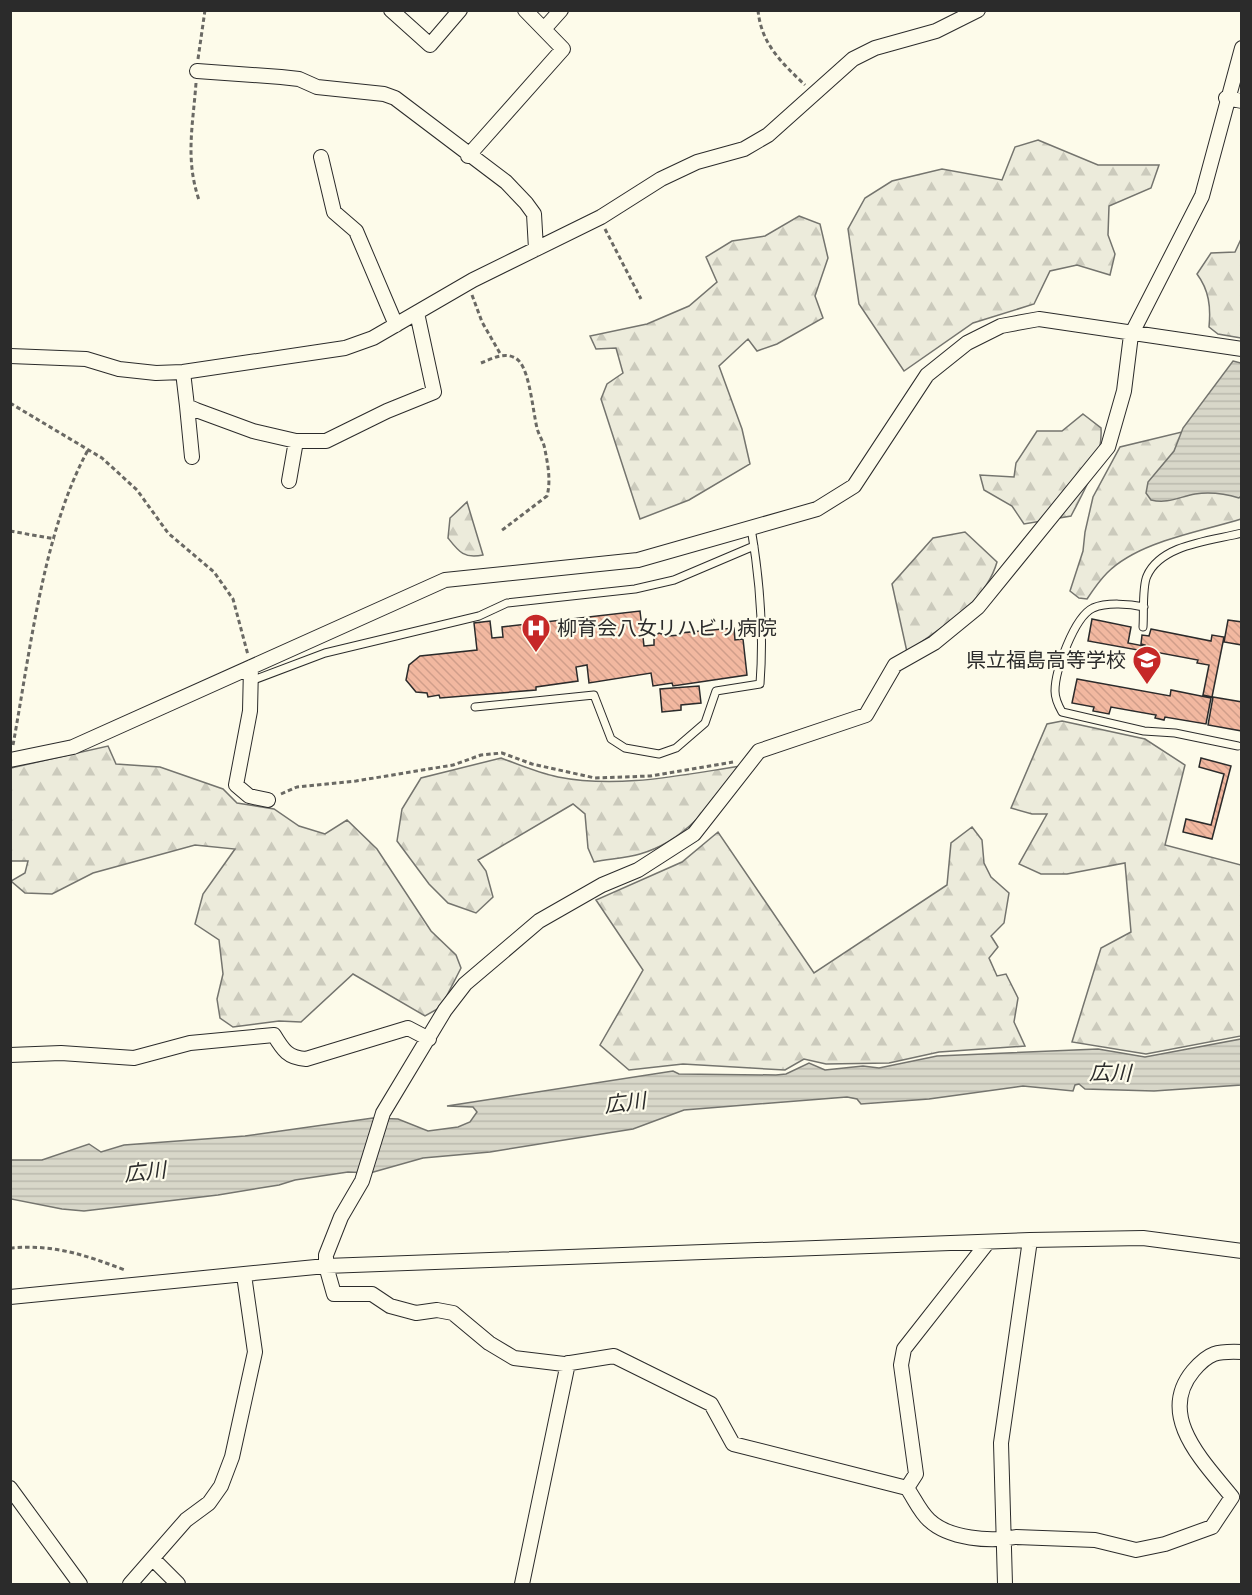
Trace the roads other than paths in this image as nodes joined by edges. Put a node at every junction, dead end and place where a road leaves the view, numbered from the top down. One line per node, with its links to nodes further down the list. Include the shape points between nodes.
1 (391, 10): 2 (street, via 430,45)
2 (460, 10)
3 (525, 10): 6 (street)
4 (561, 10): 6 (street)
5 (978, 10): 13 (street, via 936,31 875,48 853,59 768,135 744,149 697,162 661,179 598,218)
6 (544, 29): 11 (street, via 563,49)
7 (1242, 48): 9 (street)
8 (197, 71): 11 (street, via 299,79 317,87 384,94 395,98)
9 (1226, 98): 10 (street); 16 (street, via 1202,196)
10 (1242, 101)
11 (468, 156): 13 (street, via 506,182 534,214)
12 (321, 157): 15 (street, via 334,212 356,231)
13 (536, 249): 14 (street)
14 (417, 313): 15 (street); 21 (street, via 434,392 326,441)
15 (396, 325): 19 (street, via 345,348)
16 (1131, 334): 17 (street); 24 (street, via 1039,320 992,330 927,375 854,486 817,509); 34 (street, via 1124,392 1108,447 978,607 934,643 895,665 866,714 759,751 693,834 638,870 602,885 539,921 465,984)
17 (1242, 349)
18 (10, 356): 19 (street, via 86,359 119,369)
19 (183, 372): 20 (street)
20 (187, 406): 21 (street, via 253,431); 22 (street)
21 (296, 441): 23 (street)
22 (192, 457)
23 (289, 480)
24 (751, 528): 26 (lane); 29 (street, via 638,560 445,580)
25 (1242, 533): 27 (lane, via 1175,550 1156,561 1146,578)
26 (754, 546): 29 (lane, via 674,580 635,589 507,603 479,616); 30 (lane, via 763,643 760,684 716,691 705,723 676,748 660,754 625,748 611,740 594,695)
27 (1144, 607): 28 (lane); 31 (lane, via 1095,607 1085,613 1056,678 1056,701 1062,712 1144,731)
28 (1143, 627)
29 (251, 674): 32 (street, via 73,747); 33 (street, via 250,711 236,785 249,796)
30 (475, 707)
31 (1238, 746)
32 (11, 754)
33 (268, 800)
34 (429, 1039): 35 (street, via 408,1028 306,1059 294,1059 284,1052 274,1035 190,1043 134,1058 61,1053); 39 (street, via 383,1113 362,1181 340,1217 326,1255)
35 (10, 1055)
36 (1030, 1240): 37 (street); 38 (street, via 1143,1238); 47 (street, via 1001,1443)
37 (988, 1242): 39 (street); 45 (street, via 904,1349 901,1365 916,1474)
38 (1242, 1251)
39 (326, 1266): 40 (street); 43 (street, via 334,1294 372,1294 390,1306 416,1313 453,1313 514,1358)
40 (244, 1275): 41 (street); 48 (street, via 255,1352 232,1457 221,1486 209,1503 186,1520)
41 (10, 1298)
42 (1242, 1352): 46 (street, via 1208,1355 1191,1373 1178,1401 1181,1425 1210,1469)
43 (568, 1363): 45 (street, via 614,1356 711,1404 733,1444); 52 (street)
44 (10, 1488): 49 (street)
45 (907, 1488): 47 (street, via 928,1520 949,1534)
46 (1237, 1494): 47 (street, via 1212,1527 1136,1550 1095,1540)
47 (1003, 1539): 53 (street)
48 (153, 1559): 50 (street); 51 (street)
49 (80, 1584)
50 (130, 1584)
51 (178, 1584)
52 (522, 1584)
53 (1005, 1584)

